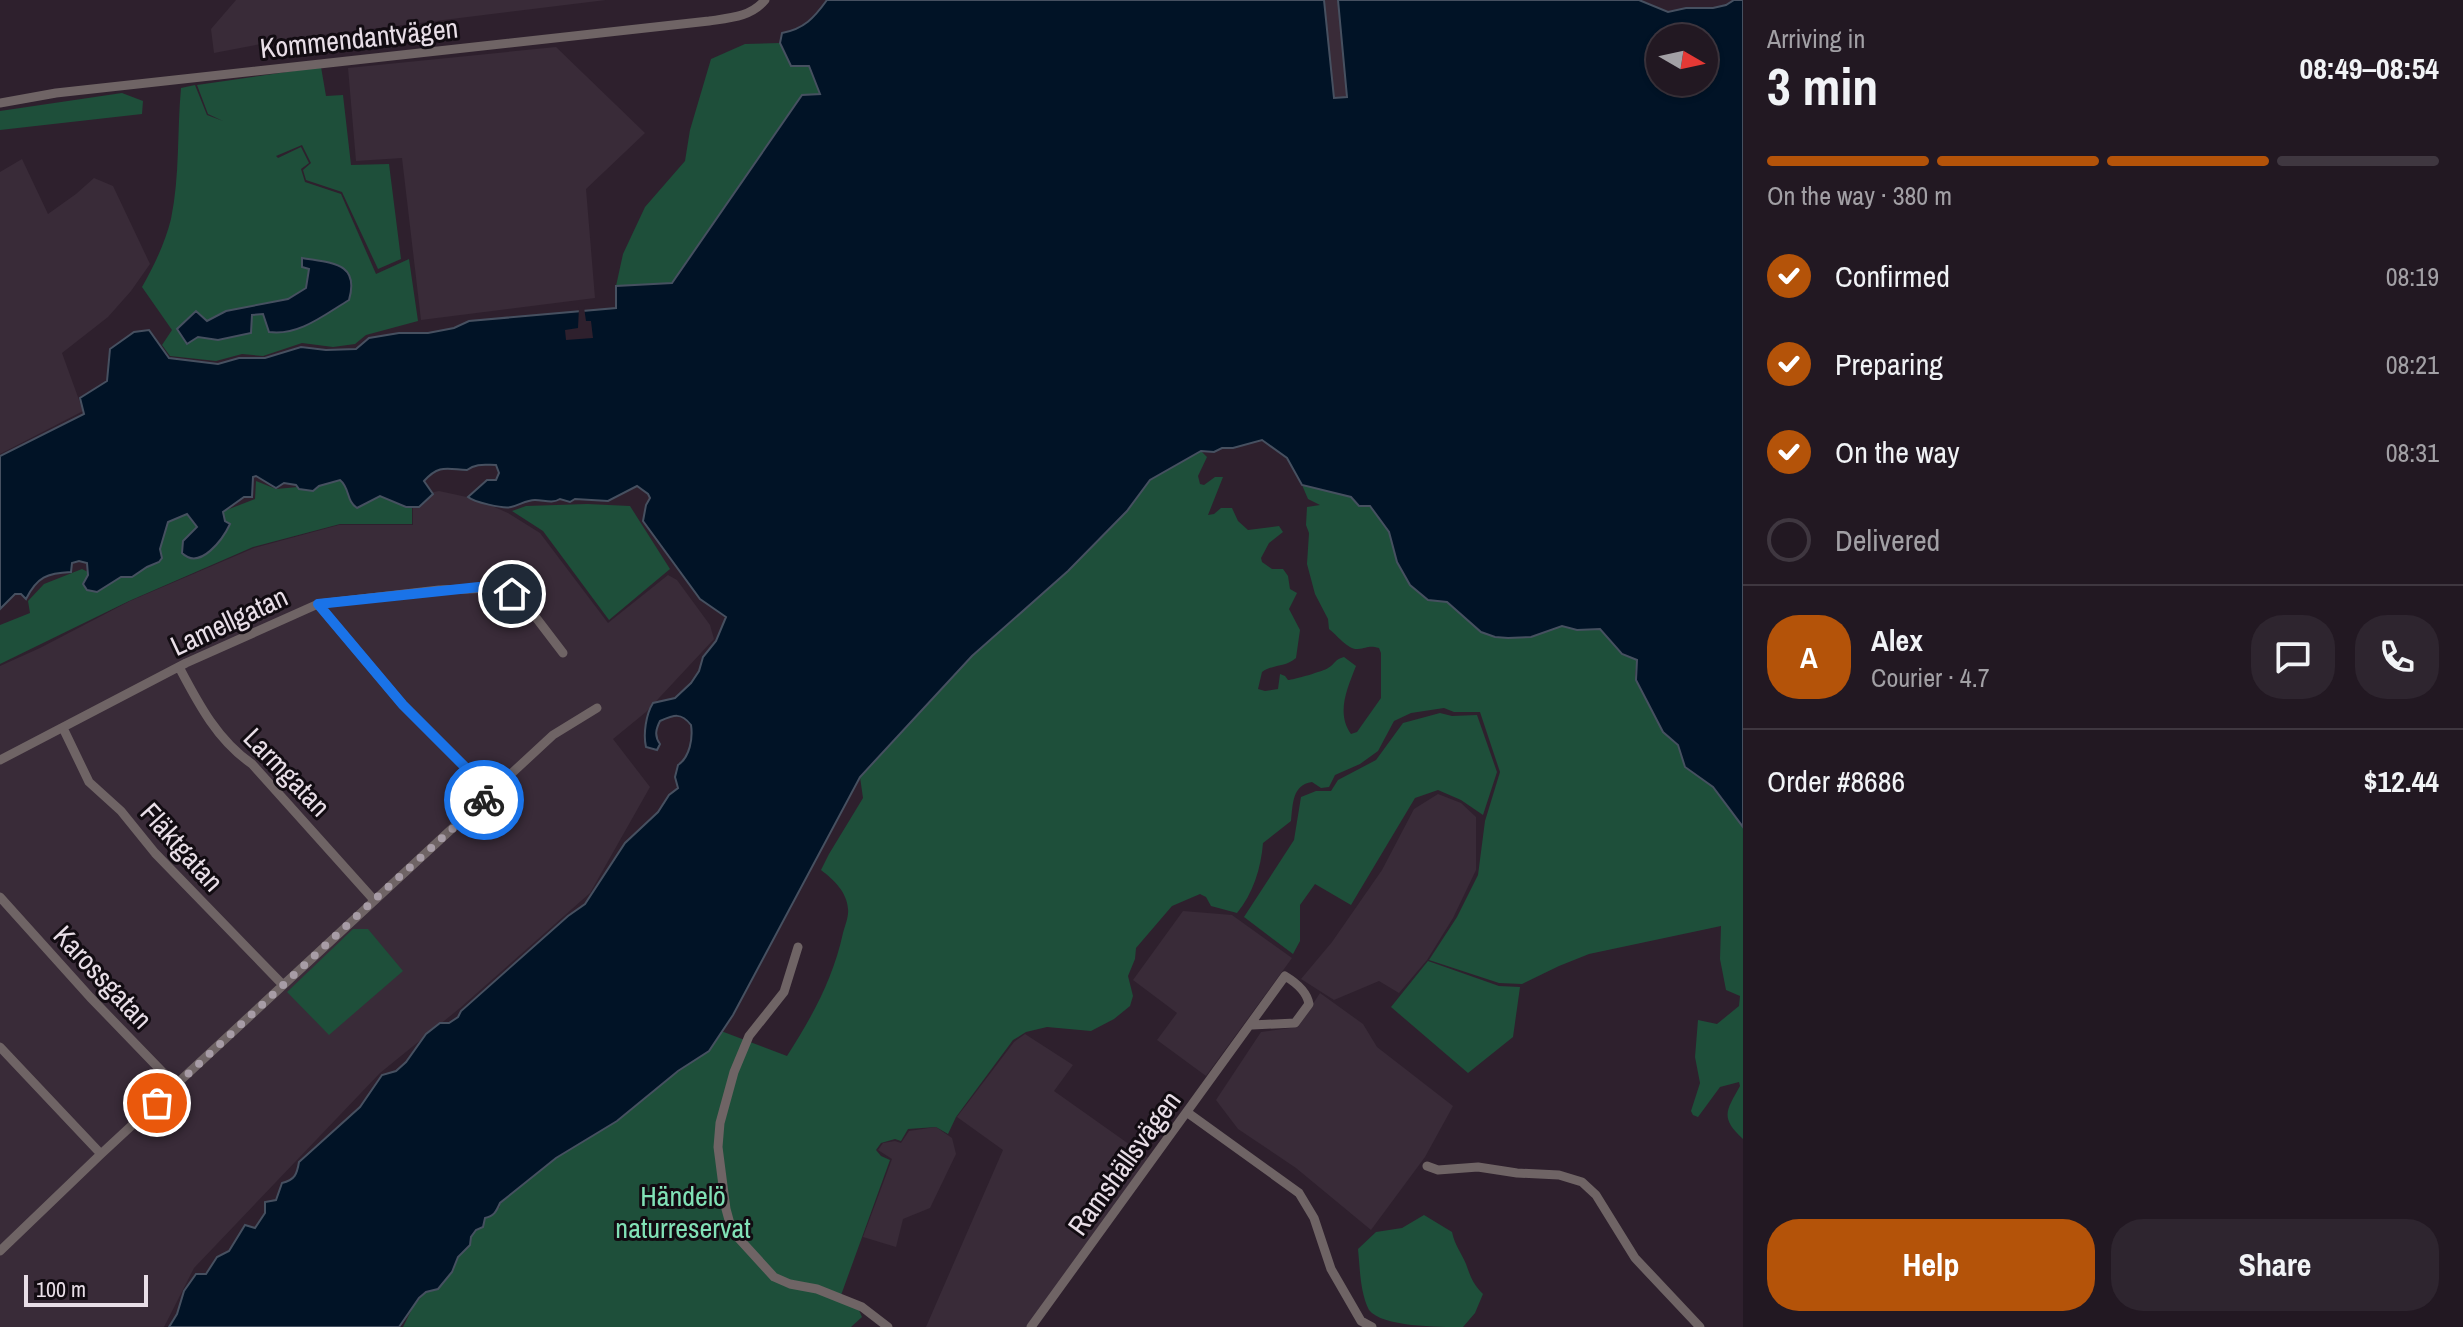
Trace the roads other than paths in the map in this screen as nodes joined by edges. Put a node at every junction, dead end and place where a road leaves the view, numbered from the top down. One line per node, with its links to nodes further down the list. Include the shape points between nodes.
1 (765, 0): 2 (street, Kommendantvägen, via 742,15 709,21)
2 (0, 103)
3 (318, 604): 4 (street, Lamellgatan, via 495,588 512,594 534,615); 5 (street, Lamellgatan); 9 (street, via 403,705)
4 (563, 653)
5 (179, 667): 7 (street, Lamellgatan); 11 (street, Larmgatan, via 220,734)
6 (597, 708): 9 (street, via 553,735)
7 (63, 728): 8 (street, Lamellgatan); 13 (street, Fläktgatan, via 89,782)
8 (0, 760)
9 (491, 793): 11 (street)
10 (0, 897): 16 (street, Karossgatan)
11 (374, 900): 13 (street)
12 (798, 947): 21 (street, via 784,992 749,1036 734,1072 718,1147 726,1209 732,1231 774,1277 862,1307)
13 (283, 985): 16 (street)
14 (1252, 1025): 14 (street, Ramshällsvägen, via 1285,976 1308,999 1295,1023); 17 (street, Ramshällsvägen)
15 (0, 1047): 18 (street)
16 (176, 1086): 18 (street)
17 (1188, 1113): 22 (street, Ramshällsvägen); 23 (street, via 1299,1193 1314,1218 1331,1269 1361,1321)
18 (101, 1154): 20 (street)
19 (1427, 1166): 24 (street, via 1559,1175 1582,1182 1596,1195 1635,1258)
20 (0, 1251)
21 (888, 1327)
22 (1031, 1327)
23 (1372, 1327)
24 (1700, 1327)

